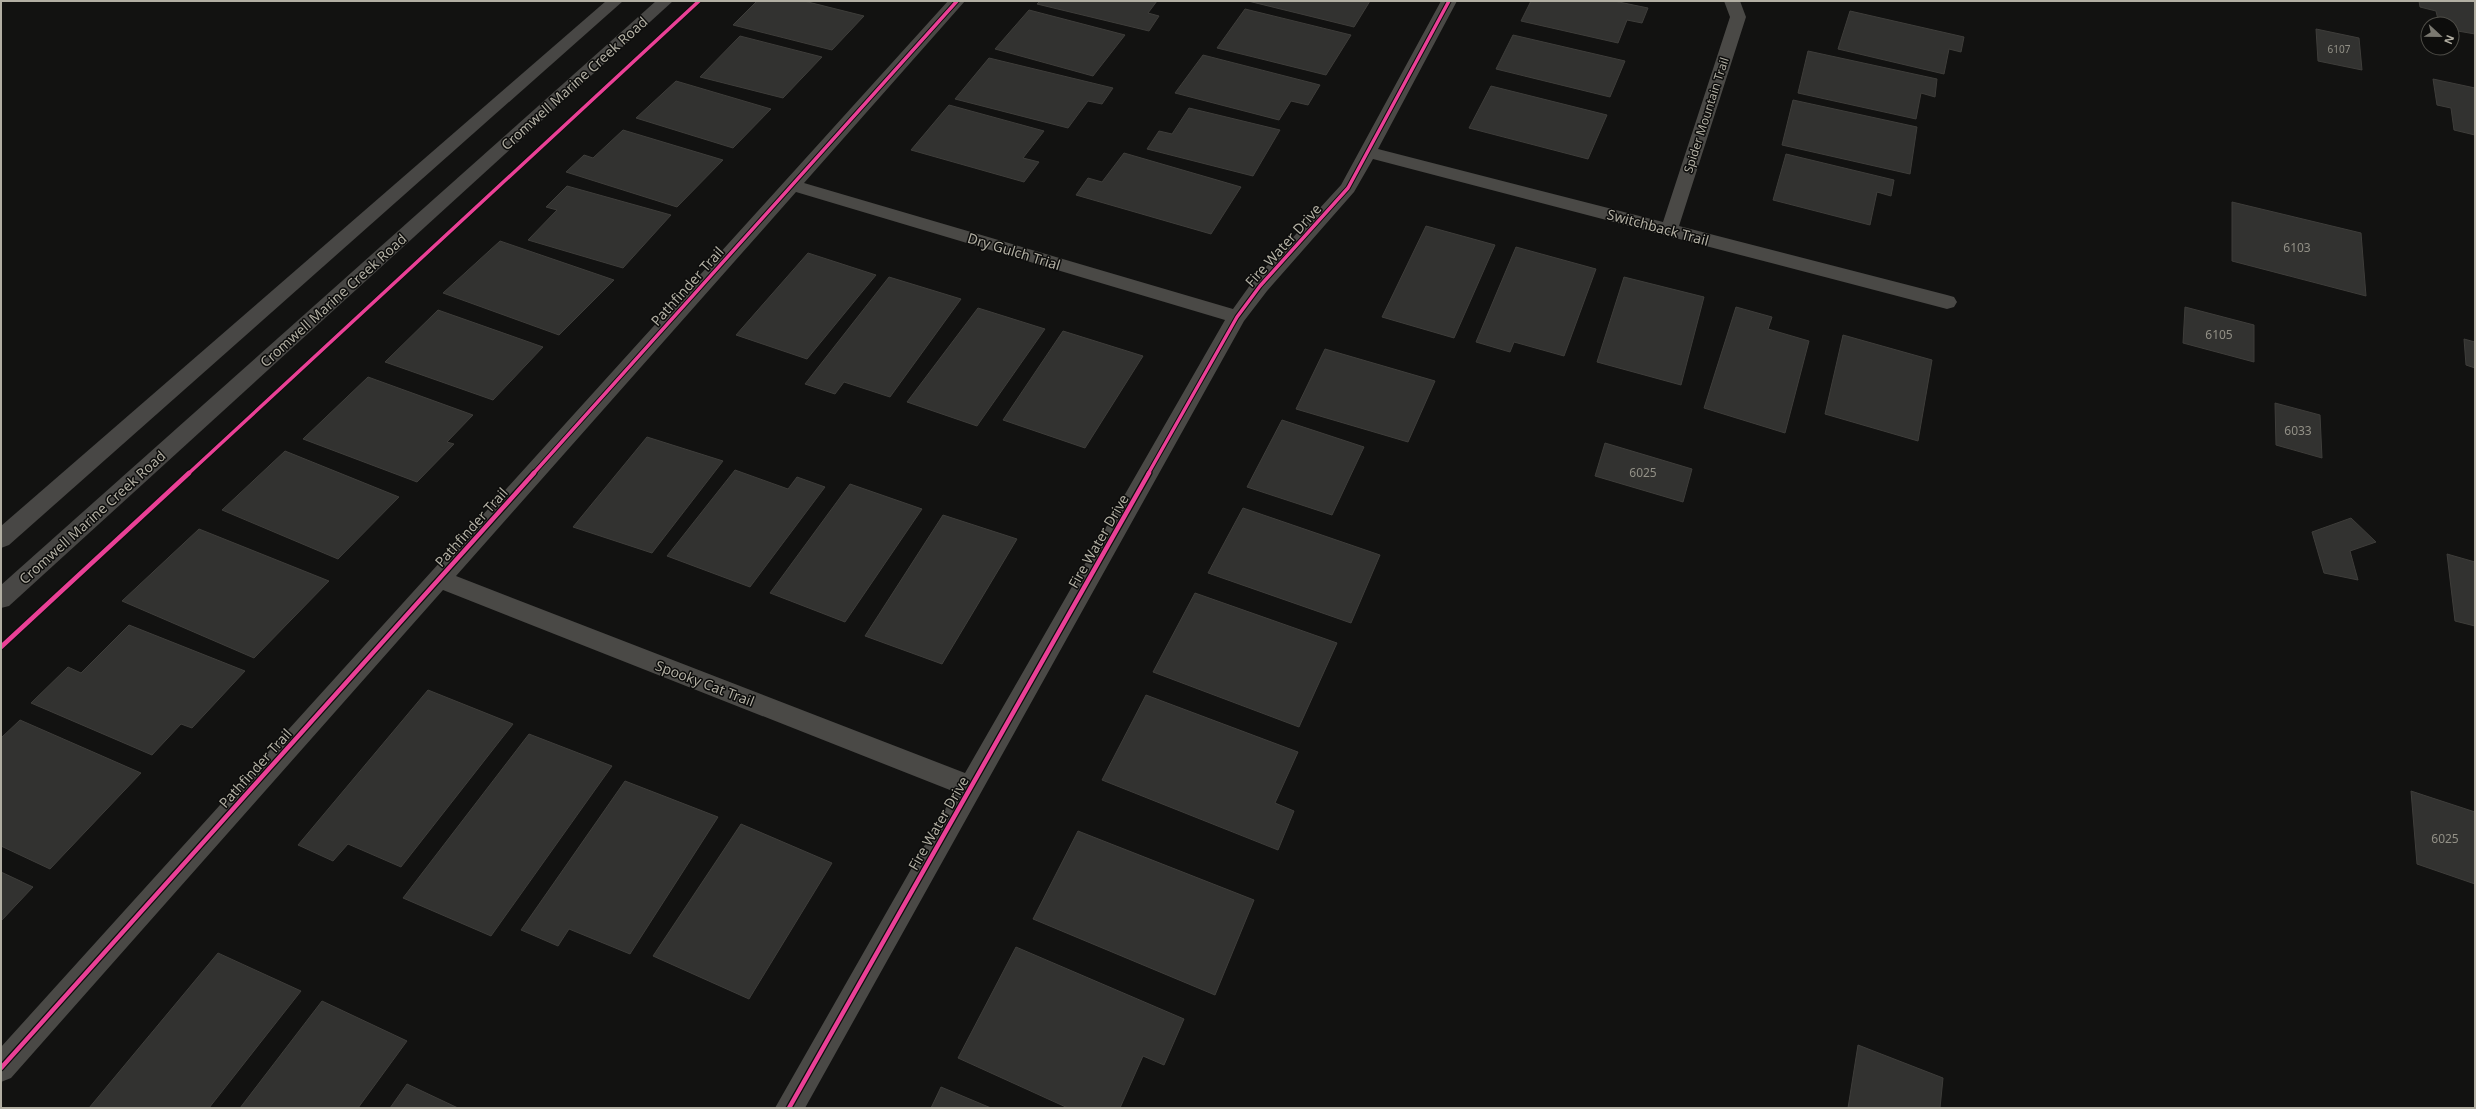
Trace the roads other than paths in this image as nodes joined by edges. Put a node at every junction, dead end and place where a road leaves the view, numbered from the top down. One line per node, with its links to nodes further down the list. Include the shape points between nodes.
1 (615, 1): 11 (main road)
2 (665, 1): 13 (main road, Cromwell Marine Creek Road)
3 (957, 1): 7 (street, Pathfinder Trail)
4 (1449, 1): 6 (street, Fire Water Drive)
5 (1732, 1): 8 (street, Spider Mountain Trail, via 1738,18)
6 (1368, 152): 8 (street, Switchback Trail); 10 (street, Fire Water Drive, via 1340,198 1260,286)
7 (792, 185): 10 (street, Dry Gulch Trial); 12 (street, Pathfinder Trail)
8 (1669, 230): 9 (street, Switchback Trail)
9 (1947, 302)
10 (1237, 317): 14 (street, Fire Water Drive)
11 (1, 539)
12 (439, 579): 14 (street, Spooky Cat Trail); 15 (street, Pathfinder Trail)
13 (1, 599)
14 (971, 787): 16 (street, Fire Water Drive)
15 (1, 1068)
16 (789, 1108)

